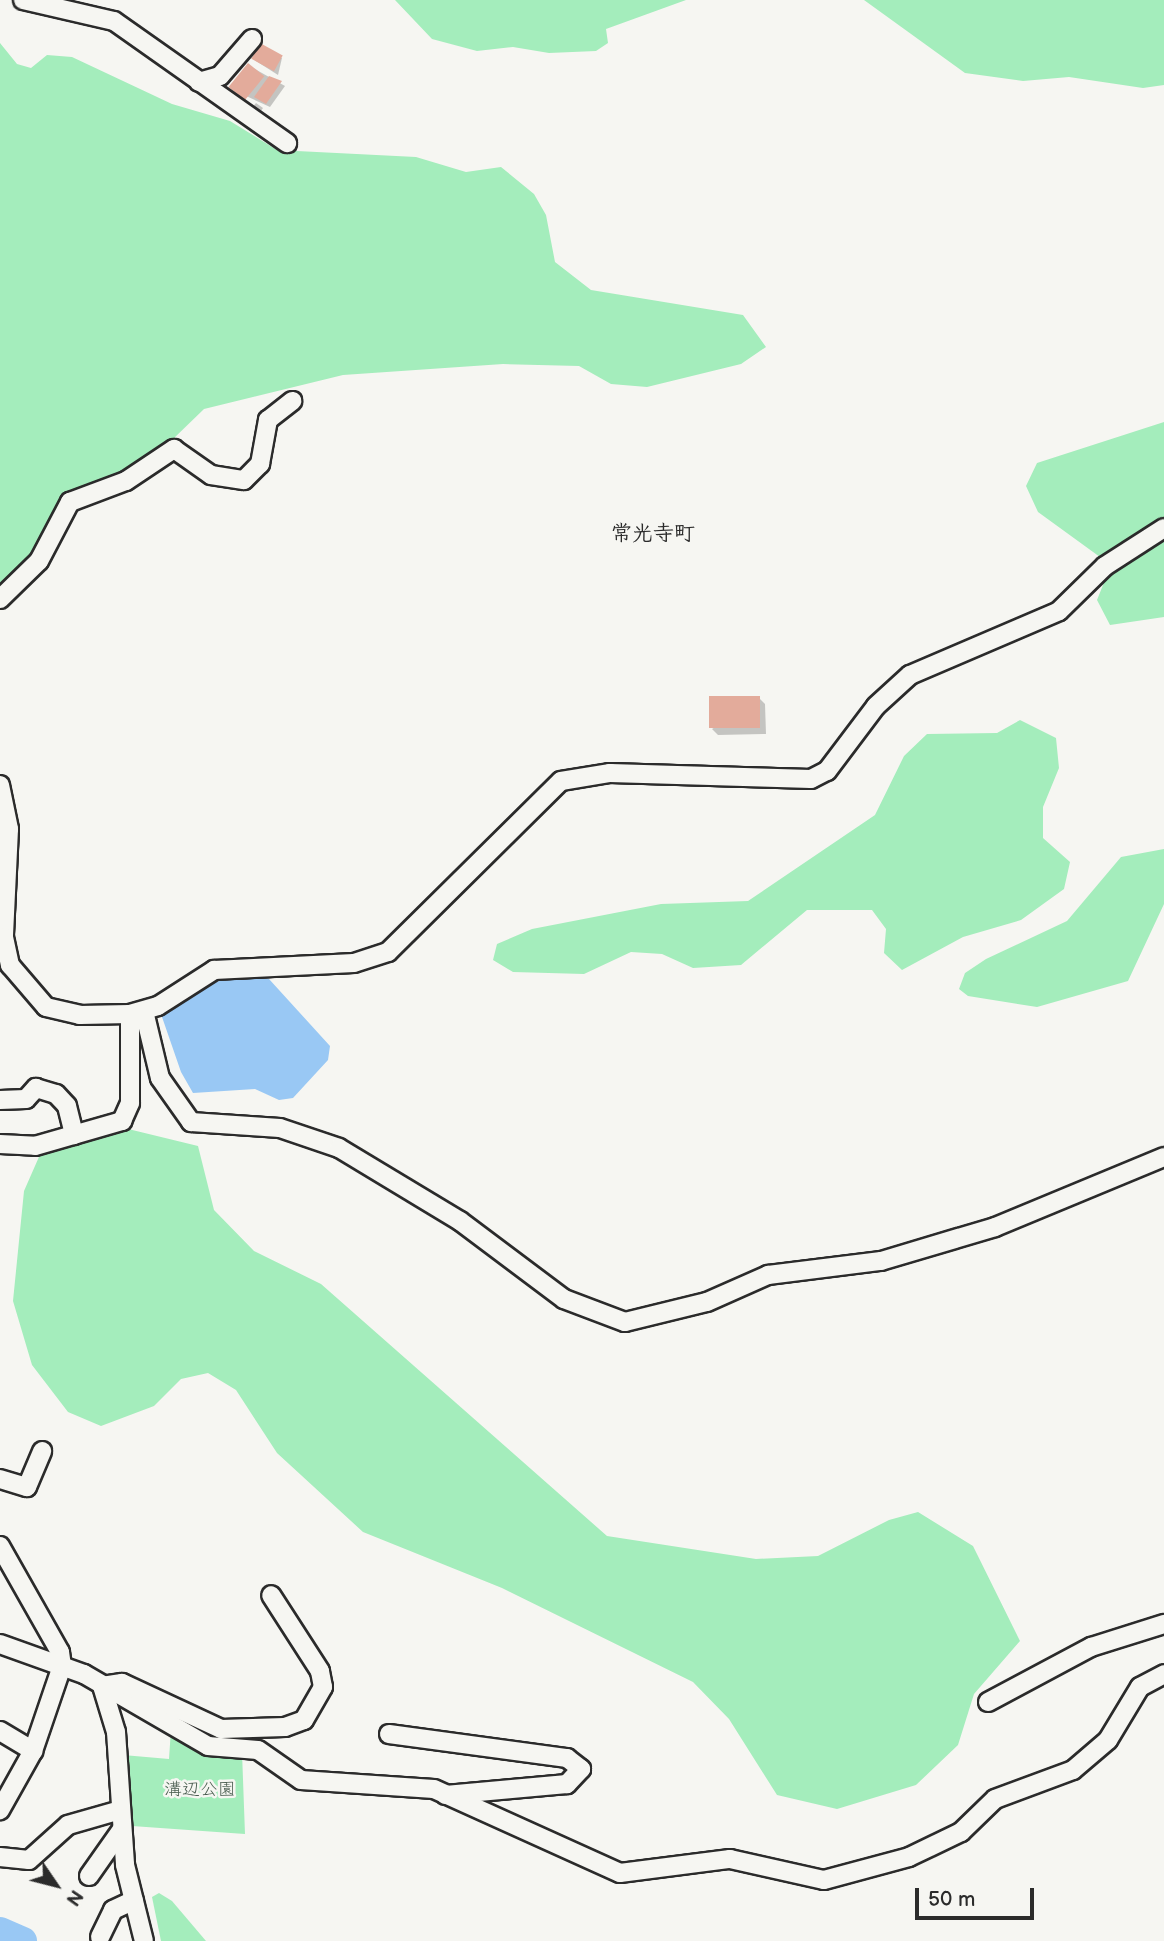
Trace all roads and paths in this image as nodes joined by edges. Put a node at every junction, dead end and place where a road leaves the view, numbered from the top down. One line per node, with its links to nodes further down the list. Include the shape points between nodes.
1 (23, 0): 3 (street, via 114,21)
2 (252, 39): 3 (street, via 220,76)
3 (199, 82): 4 (street)
4 (287, 144)
5 (292, 401): 7 (street, via 268,420 260,464 244,480 211,475 174,449 126,481 70,502 39,561)
6 (1164, 528): 9 (street, via 1105,566 1059,611 910,675 876,706 841,760 811,779 611,773 561,781 388,952 354,963 214,970)
7 (0, 599)
8 (0, 785): 9 (street, via 9,829 4,937 10,965 46,1007 80,1015)
9 (137, 1013): 11 (street, via 128,1114); 13 (street, via 160,1078 191,1122 280,1128 339,1148 450,1215 564,1299 625,1322 707,1302 768,1275 881,1261 995,1227)
10 (0, 1100): 11 (street, via 26,1099 36,1088 56,1094 67,1107)
11 (74, 1135): 12 (street, via 35,1146)
12 (0, 1144)
13 (1164, 1157)
14 (43, 1451): 15 (street, via 27,1487)
15 (0, 1479)
16 (0, 1546): 20 (street, via 60,1652)
17 (271, 1595): 22 (street, via 320,1671 323,1687 304,1720 285,1727 221,1729 122,1683)
18 (1164, 1625): 23 (street, via 1091,1647)
19 (0, 1644): 20 (street)
20 (62, 1666): 22 (street); 26 (street)
21 (1164, 1674): 27 (street, via 1140,1688 1108,1740 1073,1770 995,1799 961,1832 909,1857 841,1877 783,1875 730,1859 620,1873 504,1816 471,1810)
22 (102, 1686): 27 (street, via 208,1746 258,1750 300,1780); 29 (street, via 116,1732)
23 (988, 1702)
24 (0, 1731): 26 (street)
25 (389, 1734): 27 (street, via 567,1758 582,1769 567,1784)
26 (33, 1751): 28 (street)
27 (445, 1795)
28 (0, 1810)
29 (120, 1810): 30 (street); 31 (street, via 68,1825 29,1860)
30 (122, 1829): 32 (street); 33 (street)
31 (0, 1857)
32 (89, 1875)
33 (134, 1900): 34 (street, via 113,1910); 35 (street)
34 (100, 1937)
35 (144, 1941)

